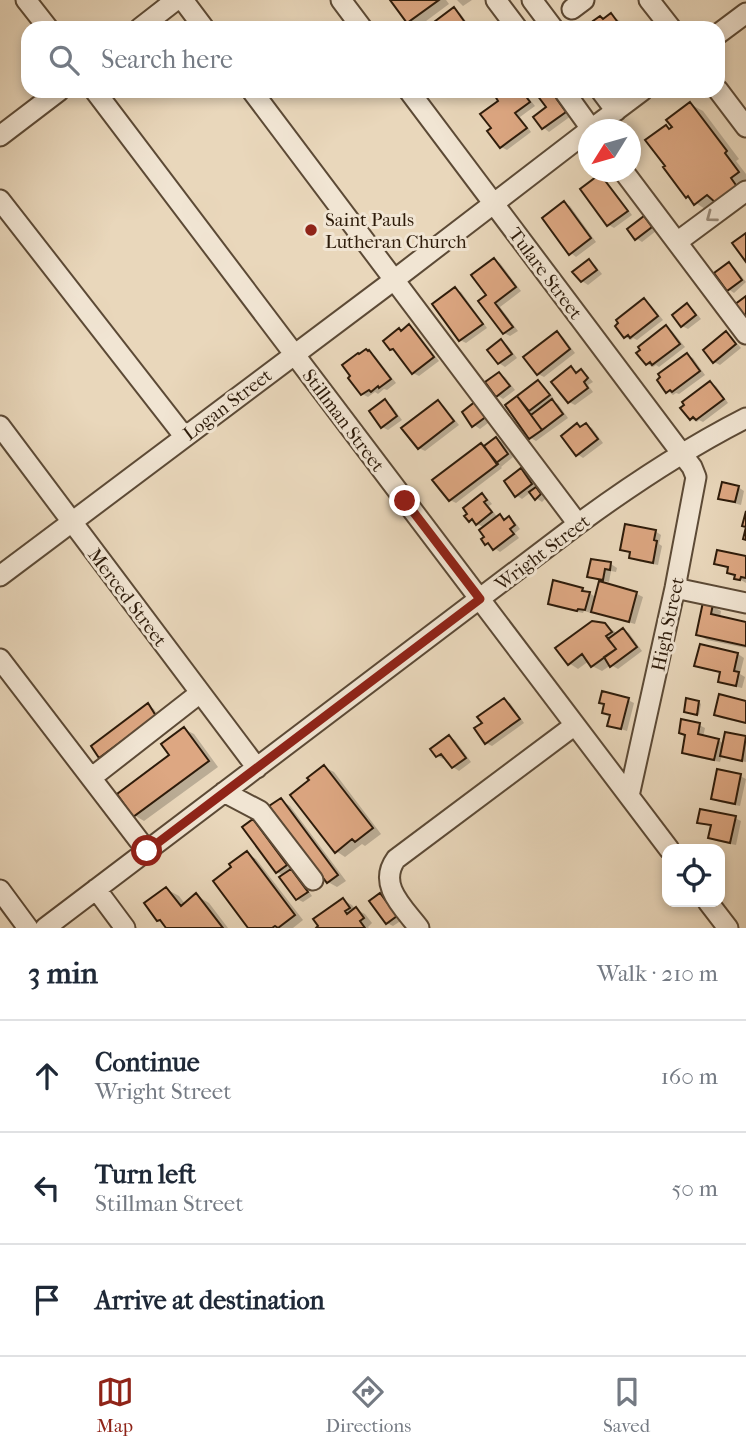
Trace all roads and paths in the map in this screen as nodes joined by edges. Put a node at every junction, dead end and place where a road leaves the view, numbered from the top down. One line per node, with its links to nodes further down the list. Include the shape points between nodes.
1 (26, 0): 9 (street)
2 (176, 0): 10 (street)
3 (183, 0): 11 (street)
4 (341, 0): 12 (street)
5 (530, 0): 8 (street); 13 (street)
6 (649, 0): 14 (street)
7 (746, 13): 15 (street)
8 (507, 15)
9 (42, 21)
10 (149, 21)
11 (199, 21)
12 (357, 21)
13 (547, 21)
14 (666, 21)
15 (725, 29)
16 (50, 98): 28 (street)
17 (100, 98): 37 (street, Stillman Street)
18 (257, 98): 35 (street)
19 (414, 98): 33 (street, Tulare Street)
20 (569, 98): 25 (street)
21 (606, 98): 24 (street)
22 (633, 98): 24 (street, Logan Street)
23 (724, 98): 27 (street)
24 (616, 111): 26 (street, Logan Street)
25 (583, 119)
26 (605, 119)
27 (746, 126)
28 (0, 136)
29 (578, 140): 33 (street, Logan Street)
30 (632, 182): 34 (street)
31 (746, 191): 34 (street, one-way to 34)
32 (0, 200): 40 (street)
33 (494, 204): 35 (street, Logan Street); 41 (street, Tulare Street)
34 (677, 242): 36 (street)
35 (394, 280): 37 (street, Logan Street); 43 (street)
36 (746, 334)
37 (294, 355): 40 (street, Logan Street); 46 (street, Stillman Street)
38 (746, 418): 41 (street, Wright Street)
39 (0, 426): 42 (street, Merced Street)
40 (184, 436): 42 (street, Logan Street)
41 (682, 454): 43 (street, Wright Street); 45 (street, High Street, via 696,477)
42 (71, 522): 44 (street, Logan Street); 49 (street, Merced Street)
43 (578, 524): 46 (street, Wright Street)
44 (0, 576)
45 (675, 588): 47 (street); 54 (street, High Street)
46 (480, 599): 50 (street, Stillman Street); 51 (street, Wright Street)
47 (746, 603)
48 (0, 659): 52 (street)
49 (200, 693): 51 (street, Merced Street); 52 (street)
50 (575, 725): 54 (street, Stillman Street); 64 (street, via 396,859 389,873 390,887)
51 (257, 768): 53 (street, Wright Street)
52 (91, 778): 56 (street)
53 (224, 792): 56 (street, Wright Street); 57 (street, via 260,811)
54 (629, 796): 55 (street, Stillman Street)
55 (665, 844)
56 (147, 851): 58 (street, Wright Street)
57 (313, 880)
58 (96, 889): 62 (street, Wright Street); 63 (street)
59 (0, 890): 61 (street)
60 (712, 907): 65 (street)
61 (28, 928)
62 (45, 928)
63 (125, 928)
64 (419, 928)
65 (728, 928)

